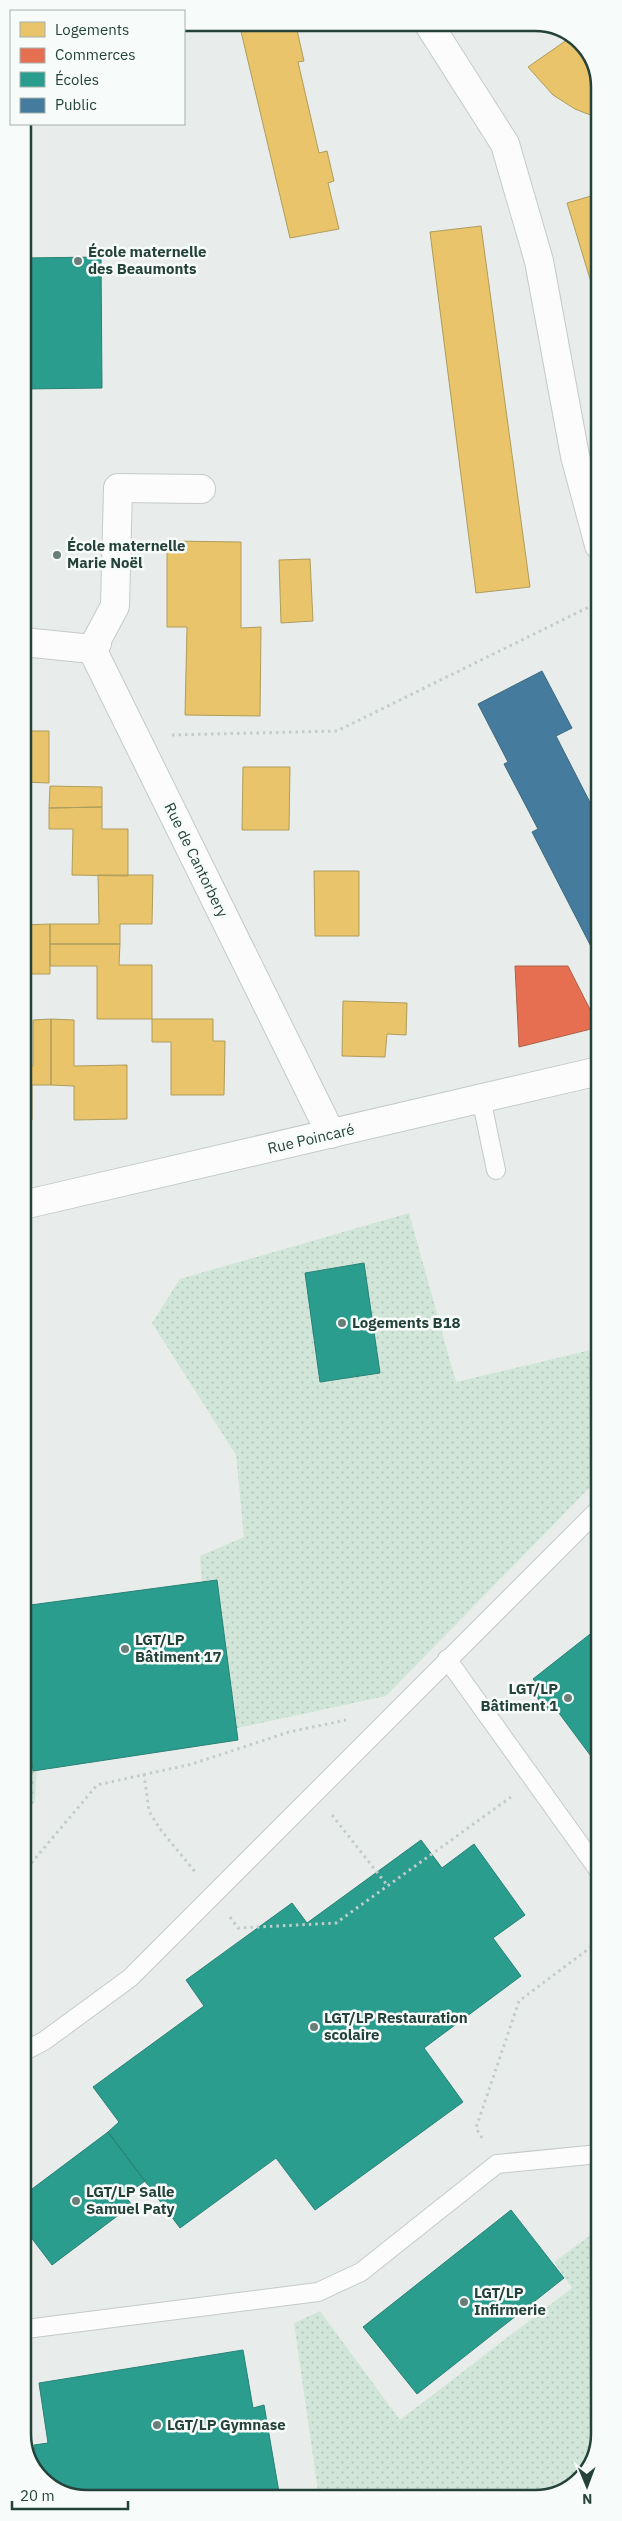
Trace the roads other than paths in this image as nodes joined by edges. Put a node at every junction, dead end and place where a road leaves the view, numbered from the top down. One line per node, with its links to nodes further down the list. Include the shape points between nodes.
1 (433, 31): 2 (street, via 505,144 540,261)
2 (587, 456): 3 (street)
3 (591, 488)
4 (201, 489): 6 (street, via 118,488 114,606)
5 (31, 642): 6 (street)
6 (95, 646): 9 (street, Rue de Cantorbery, via 134,735)
7 (591, 1073): 8 (street, Rue Poincaré)
8 (481, 1098): 9 (street, Rue Poincaré); 10 (lane)
9 (331, 1134): 11 (street, Rue Poincaré)
10 (496, 1170)
11 (31, 1203)
12 (591, 1517): 13 (lane)
13 (447, 1659): 14 (lane); 15 (lane, via 130,1978)
14 (591, 1860)
15 (31, 2048)
16 (591, 2155): 17 (lane, via 497,2164 361,2272 318,2292)
17 (31, 2328)

